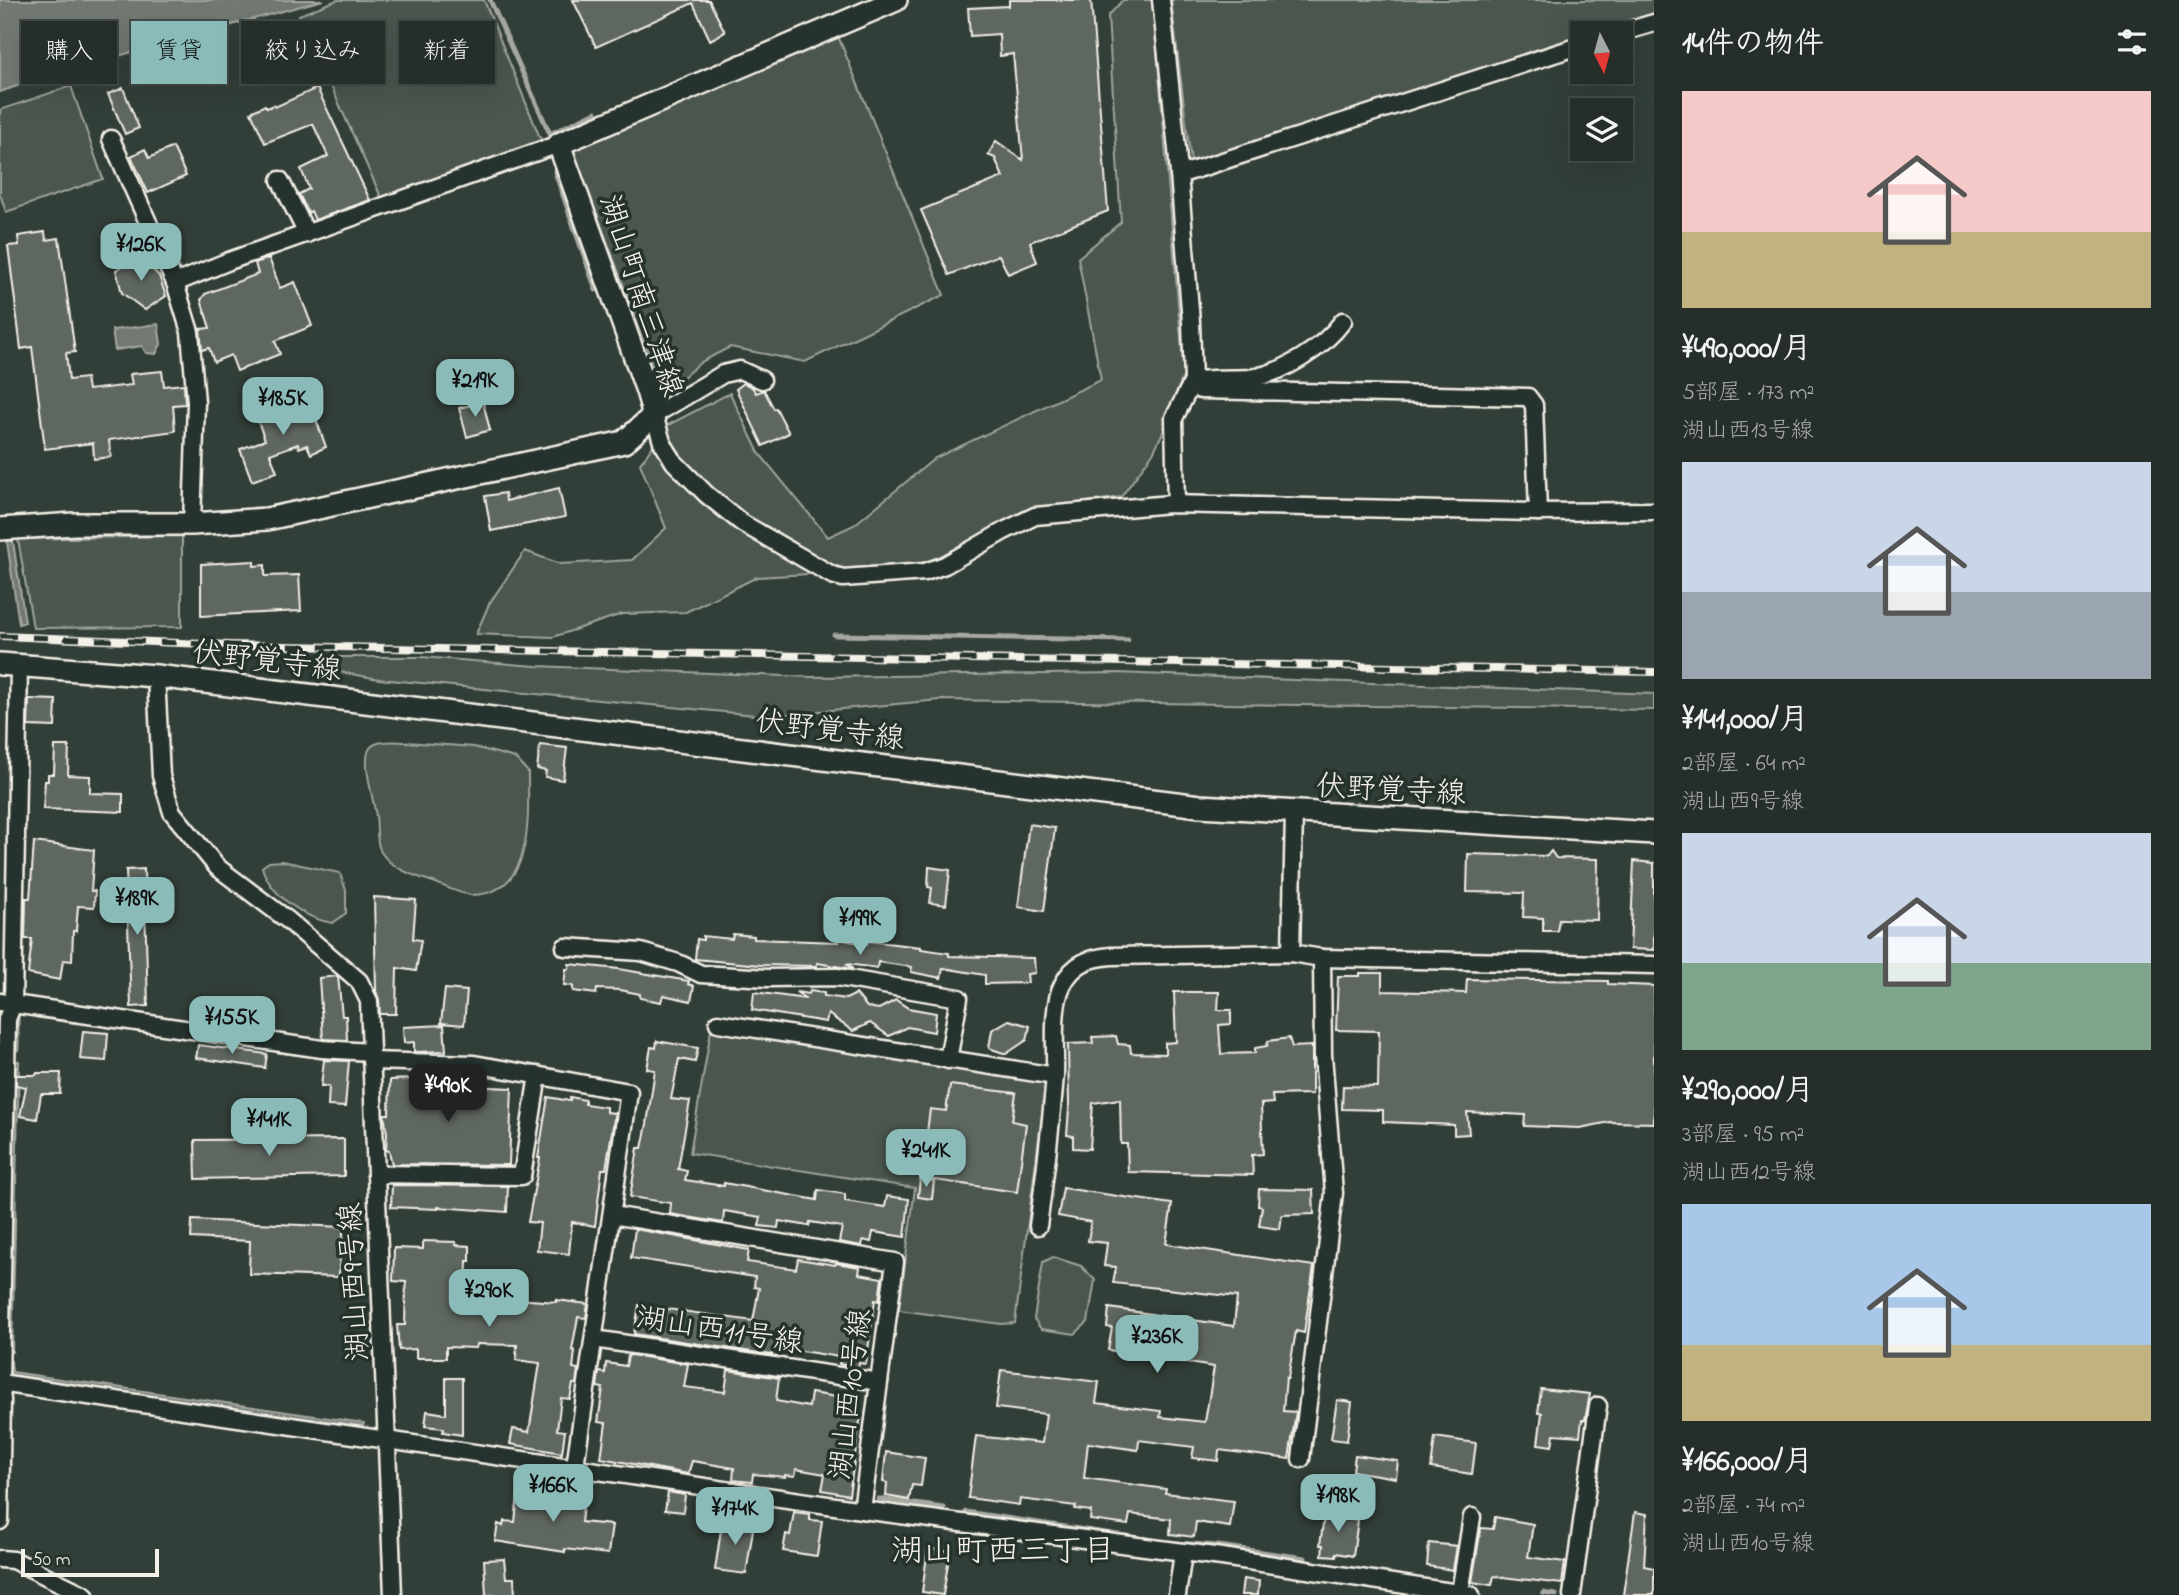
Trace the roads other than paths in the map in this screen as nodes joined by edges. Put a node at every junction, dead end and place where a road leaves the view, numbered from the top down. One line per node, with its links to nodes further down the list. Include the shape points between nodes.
1 (896, 0): 7 (main road)
2 (1161, 0): 8 (street)
3 (1654, 23): 4 (street)
4 (1633, 29)
5 (1570, 49): 8 (street)
6 (111, 139): 11 (street)
7 (559, 144): 10 (street); 15 (main road, 湖山町南三津線)
8 (1179, 175): 14 (street)
9 (280, 180): 10 (street)
10 (307, 233): 11 (street)
11 (175, 283): 19 (street, via 190,332 196,402)
12 (1343, 321): 14 (street, via 1308,355 1283,367 1252,377)
13 (762, 380): 15 (street, via 740,370 723,374)
14 (1193, 382): 16 (street, via 1174,418); 18 (street, via 1200,390 1528,397 1534,405)
15 (654, 415): 16 (street, via 674,462 707,495 770,540 843,578 925,572 1035,516); 19 (main road, 湖山町南三津線, via 624,442 267,519)
16 (1176, 504): 18 (street)
17 (1654, 511): 18 (street)
18 (1538, 512)
19 (192, 524): 20 (main road, 湖山町南三津線)
20 (0, 529)
21 (10, 666): 22 (main road, 伏野覚寺線); 29 (street)
22 (156, 676): 23 (main road, 伏野覚寺線, via 1200,806); 31 (street, 湖山西9号線, via 161,776 173,812 217,866 359,981 369,1001)
23 (1294, 813): 24 (main road, 伏野覚寺線); 26 (street)
24 (1654, 834)
25 (565, 947): 32 (street, via 641,952 701,974 837,977 959,998)
26 (1291, 953): 27 (street); 34 (street, via 1111,956 1080,963 1061,987)
27 (1322, 958): 28 (street); 45 (street, via 1323,1055 1334,1193)
28 (1654, 965)
29 (6, 1003): 31 (street); 35 (street)
30 (718, 1023): 32 (street)
31 (371, 1056): 33 (street, via 474,1064); 36 (street, 湖山西9号線)
32 (948, 1060): 34 (street)
33 (538, 1075): 36 (street, via 522,1176); 37 (street, via 629,1091)
34 (1055, 1076): 38 (street)
35 (4, 1105): 39 (street)
36 (376, 1174): 44 (street, 湖山西9号線)
37 (612, 1215): 40 (street); 41 (street, 湖山西10号線, via 895,1262)
38 (1038, 1226)
39 (1, 1280): 42 (street)
40 (594, 1339): 41 (street, 湖山西11号線); 46 (street)
41 (879, 1382): 47 (street, 湖山西10号線)
42 (0, 1383): 44 (street, 湖山西10号線); 49 (street)
43 (1598, 1406): 57 (street)
44 (388, 1440): 46 (street, 湖山西10号線); 55 (street, 湖山西9号線)
45 (1301, 1458)
46 (575, 1466): 47 (street, 湖山西10号線)
47 (862, 1510): 50 (street)
48 (1472, 1517): 53 (street)
49 (0, 1521)
50 (1183, 1553): 52 (street); 56 (street)
51 (0, 1559): 54 (street, via 13,1560)
52 (1409, 1590): 53 (street)
53 (1465, 1594)
54 (85, 1595)
55 (393, 1595)
56 (1177, 1595)
57 (1572, 1595)

